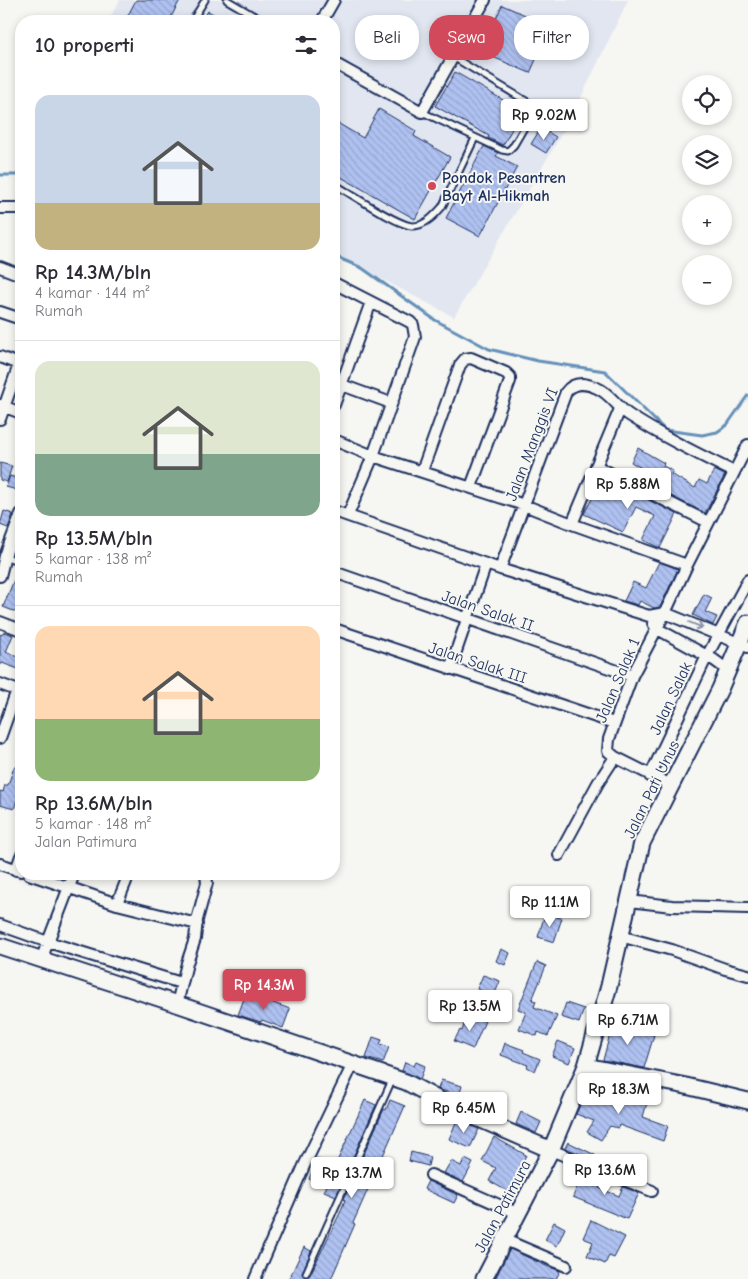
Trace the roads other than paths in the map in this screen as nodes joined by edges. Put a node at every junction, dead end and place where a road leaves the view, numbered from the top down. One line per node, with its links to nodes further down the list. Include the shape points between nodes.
1 (205, 0): 5 (lane)
2 (227, 0): 6 (lane)
3 (334, 0): 7 (street)
4 (485, 0): 8 (street)
5 (196, 15)
6 (253, 15)
7 (325, 15)
8 (477, 15)
9 (451, 60): 12 (street)
10 (458, 60): 13 (lane, via 536,107 508,151)
11 (340, 66): 12 (street)
12 (422, 112): 13 (lane)
13 (475, 138): 14 (lane, via 442,207 424,223 414,226 400,222)
14 (340, 187)
15 (0, 208): 16 (street)
16 (15, 208)
17 (0, 267): 18 (street)
18 (15, 273)
19 (340, 286): 20 (street)
20 (371, 302): 26 (street); 28 (street, via 410,322 415,330)
21 (0, 312): 22 (street)
22 (15, 317)
23 (0, 358): 24 (street)
24 (15, 361)
25 (15, 374): 29 (street)
26 (340, 385)
27 (340, 390): 28 (street)
28 (391, 402): 35 (street)
29 (2, 406): 31 (street); 32 (street)
30 (620, 409): 36 (street); 38 (street, via 673,442); 40 (street, Jalan Manggis VI, via 600,388 587,384 571,386)
31 (15, 411)
32 (0, 419)
33 (340, 442): 35 (street)
34 (748, 445): 38 (street, Jalan Salak 1)
35 (373, 456): 37 (street); 42 (street)
36 (596, 466): 43 (street); 44 (street)
37 (422, 471): 39 (street); 39 (street, via 460,365 471,358 510,377 508,391)
38 (734, 472): 43 (street, Jalan Salak 1)
39 (471, 488): 40 (street)
40 (524, 505): 44 (street); 50 (street, Jalan Manggis VI)
41 (340, 513): 42 (street)
42 (348, 515): 48 (street)
43 (708, 522): 49 (street, Jalan Salak 1)
44 (572, 524): 49 (street)
45 (15, 530): 46 (street)
46 (5, 556): 47 (lane); 51 (street)
47 (15, 560)
48 (486, 564): 50 (street); 56 (street)
49 (687, 565): 54 (street, Jalan Salak 1)
50 (500, 569): 55 (street)
51 (0, 573)
52 (340, 574): 56 (street, Jalan Salak II)
53 (748, 580): 62 (street, Jalan Salak)
54 (665, 613): 55 (street); 60 (street, Jalan Salak 1); 62 (street, one-way to 62)
55 (649, 616): 60 (street)
56 (467, 618): 64 (street); 65 (street, Jalan Salak II)
57 (0, 622): 59 (street)
58 (748, 623): 62 (main road, Jalan Pati Unus)
59 (15, 628)
60 (656, 628): 63 (street); 65 (street, Jalan Salak 1)
61 (340, 631): 64 (street, Jalan Salak III)
62 (733, 641): 63 (main road, Jalan Pati Unus); 63 (street, Jalan Salak)
63 (718, 663): 72 (main road, Jalan Pati Unus); 72 (street, Jalan Salak)
64 (450, 669): 69 (street, Jalan Salak III)
65 (632, 676): 69 (street, Jalan Salak 1)
66 (0, 684): 67 (street)
67 (15, 690)
68 (15, 701): 70 (street)
69 (614, 722): 71 (street, Jalan Salak 1, via 608,751)
70 (0, 738)
71 (615, 757): 72 (street); 73 (street)
72 (660, 780): 81 (main road, Jalan Pati Unus)
73 (559, 855)
74 (0, 864): 75 (street)
75 (15, 870)
76 (50, 880): 80 (street)
77 (72, 880): 80 (street)
78 (127, 880): 82 (street)
79 (207, 880): 84 (street)
80 (70, 886): 82 (street); 87 (street)
81 (629, 901): 83 (street); 86 (main road, Jalan Pati Unus)
82 (117, 904): 84 (street)
83 (748, 908)
84 (196, 924): 91 (street, via 195,939)
85 (0, 925): 87 (street)
86 (620, 936): 90 (street); 94 (main road, Jalan Pati Unus)
87 (48, 942): 89 (street); 91 (street)
88 (0, 946): 89 (main road)
89 (41, 960): 92 (main road)
90 (748, 975)
91 (181, 983): 92 (street)
92 (177, 1004): 93 (main road)
93 (353, 1064): 95 (main road); 104 (street)
94 (586, 1066): 96 (main road); 97 (main road, Jalan Patimura)
95 (393, 1078): 97 (main road); 103 (lane)
96 (748, 1101)
97 (551, 1150): 99 (street); 100 (main road, Jalan Patimura)
98 (431, 1175): 100 (street)
99 (652, 1191)
100 (517, 1213): 101 (main road, Jalan Patimura)
101 (504, 1239): 102 (street); 105 (main road, Jalan Patimura)
102 (566, 1266)
103 (306, 1273)
104 (255, 1279)
105 (484, 1279)

